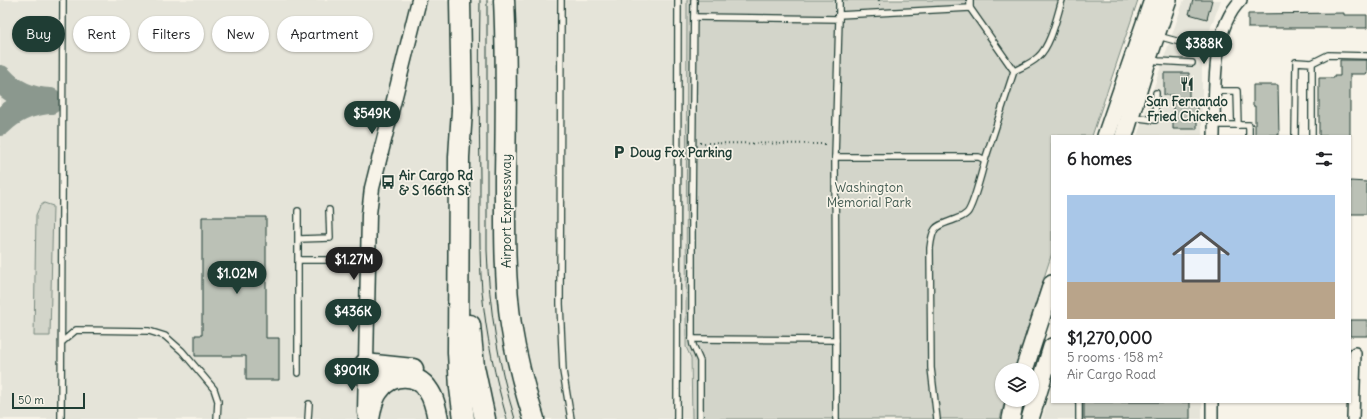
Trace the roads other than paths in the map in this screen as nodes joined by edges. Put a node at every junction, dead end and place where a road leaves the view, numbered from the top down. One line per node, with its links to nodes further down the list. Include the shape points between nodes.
1 (63, 0): 47 (lane)
2 (419, 0): 43 (street, via 372,188)
3 (460, 0): 28 (highway)
4 (504, 0): 20 (highway, Airport Expressway)
5 (510, 0): 20 (highway)
6 (561, 0): 68 (lane, via 560,304 563,371)
7 (678, 0): 69 (lane)
8 (694, 0): 16 (lane)
9 (839, 0): 17 (lane)
10 (970, 0): 15 (lane)
11 (1062, 0): 25 (lane, via 1039,57)
12 (1153, 0): 32 (main road)
13 (1168, 0): 18 (main road)
14 (1239, 2): 26 (street, via 1228,20 1218,47)
15 (970, 8): 17 (lane); 25 (lane)
16 (694, 17): 17 (lane); 45 (lane)
17 (839, 17): 37 (lane)
18 (1156, 35): 19 (lane); 22 (main road)
19 (1187, 44)
20 (506, 49): 67 (highway, Airport Expressway, via 507,285 515,344)
21 (1367, 56): 23 (lane, via 1328,55)
22 (1148, 58): 24 (lane); 29 (main road)
23 (1312, 62): 35 (lane, via 1296,62); 36 (lane)
24 (1192, 63)
25 (1014, 71): 38 (lane)
26 (1215, 91): 30 (lane, via 1237,91); 31 (street)
27 (1156, 94): 29 (lane, via 1155,120)
28 (462, 110): 65 (highway, via 459,157 458,352); 66 (highway, via 468,156 470,327 475,373)
29 (1131, 117): 33 (main road)
30 (1238, 125): 31 (lane); 34 (lane, via 1249,125)
31 (1214, 131)
32 (1106, 135)
33 (1124, 135)
34 (1249, 135)
35 (1295, 135)
36 (1312, 135)
37 (835, 157): 38 (lane, via 979,157); 46 (lane)
38 (985, 160): 72 (lane, via 967,214 937,227 931,238 931,368)
39 (329, 210): 41 (lane, via 330,238)
40 (298, 211): 41 (lane)
41 (299, 239): 42 (lane)
42 (299, 260): 43 (lane); 52 (lane)
43 (368, 260): 51 (street)
44 (1051, 287): 50 (main road)
45 (692, 339): 46 (lane); 70 (lane, via 700,361)
46 (836, 340): 71 (lane)
47 (62, 342): 58 (lane); 59 (lane, via 76,330 149,331 165,336 182,351 214,389 218,401)
48 (1355, 352): 53 (street)
49 (1051, 355): 74 (main road)
50 (1026, 363)
51 (365, 364): 61 (street); 64 (highway, via 413,369 423,374 436,390)
52 (298, 373)
53 (1352, 401): 77 (street)
54 (1079, 403): 75 (lane)
55 (1212, 403): 76 (street)
56 (309, 404): 60 (lane)
57 (1014, 407): 73 (main road)
58 (61, 419)
59 (217, 419)
60 (308, 419)
61 (365, 419)
62 (369, 419): 63 (highway, via 379,389 392,379 404,377 420,381 428,389)
63 (438, 419)
64 (442, 419)
65 (464, 419)
66 (485, 419)
67 (534, 419)
68 (571, 419)
69 (677, 419)
70 (700, 419)
71 (836, 419)
72 (937, 419)
73 (1011, 419)
74 (1030, 419)
75 (1079, 419)
76 (1212, 419)
77 (1353, 419)

